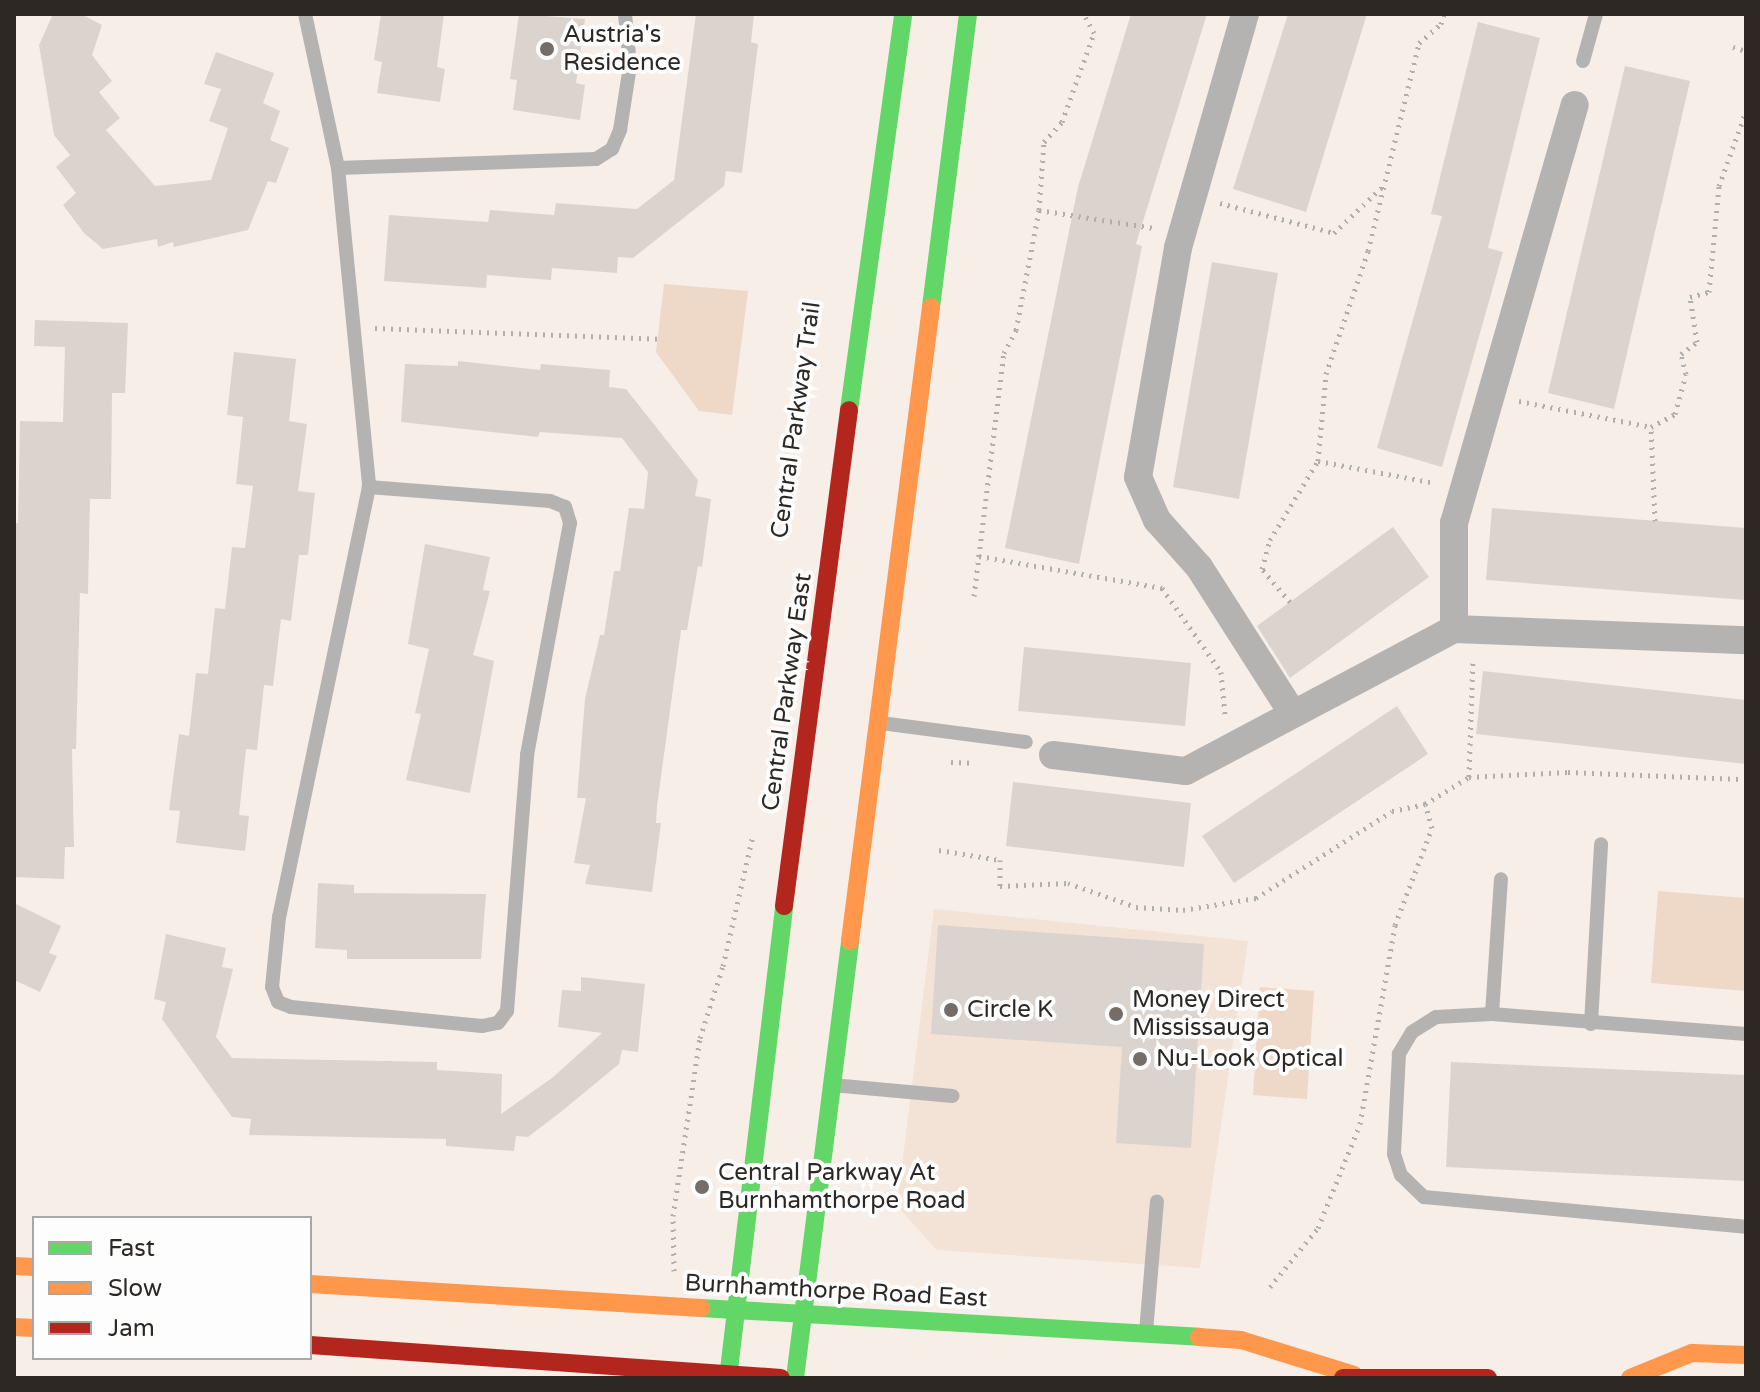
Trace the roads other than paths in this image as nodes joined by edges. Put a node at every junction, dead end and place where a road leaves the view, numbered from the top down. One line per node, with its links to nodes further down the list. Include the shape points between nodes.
1 (305, 14): 9 (lane)
2 (625, 14): 9 (lane, via 630,66 620,130 612,149 596,159)
3 (903, 14): 27 (street, Central Parkway East, via 793,825)
4 (968, 14): 14 (street)
5 (1245, 14): 13 (street, via 1182,232 1138,477 1157,520 1199,567)
6 (1596, 14): 7 (lane)
7 (1583, 61)
8 (1575, 105): 11 (street, via 1454,523)
9 (338, 168): 10 (lane)
10 (369, 487): 10 (lane, via 279,917 272,987 278,1002 291,1007 482,1026 498,1023 507,1011 513,966 527,755 570,523 565,507 550,501)
11 (1454, 629): 12 (street); 13 (street)
12 (1746, 640)
13 (1293, 714): 16 (street, via 1186,771)
14 (876, 723): 15 (lane); 22 (street)
15 (1026, 742)
16 (1053, 755)
17 (1601, 844): 20 (lane)
18 (1501, 879): 19 (lane)
19 (1492, 1014): 20 (lane); 25 (lane, via 1436,1017 1412,1032 1399,1054 1394,1154 1401,1175 1424,1197)
20 (1591, 1024): 21 (lane)
21 (1746, 1034)
22 (828, 1085): 23 (lane); 28 (street)
23 (953, 1096)
24 (1157, 1201): 29 (lane)
25 (1746, 1227)
26 (312, 1284): 27 (street, Burnhamthorpe Road East)
27 (735, 1309): 28 (street, Burnhamthorpe Road East); 32 (street, Central Parkway East)
28 (801, 1312): 29 (street, Burnhamthorpe Road East); 35 (street)
29 (1146, 1335): 33 (street, Burnhamthorpe Road East, via 1241,1340)
30 (312, 1345): 32 (street)
31 (1746, 1355): 37 (street, via 1692,1353)
32 (728, 1376): 34 (street)
33 (1349, 1377): 36 (street, Burnhamthorpe Road East)
34 (781, 1378)
35 (795, 1378)
36 (1488, 1378)
37 (1630, 1378)

